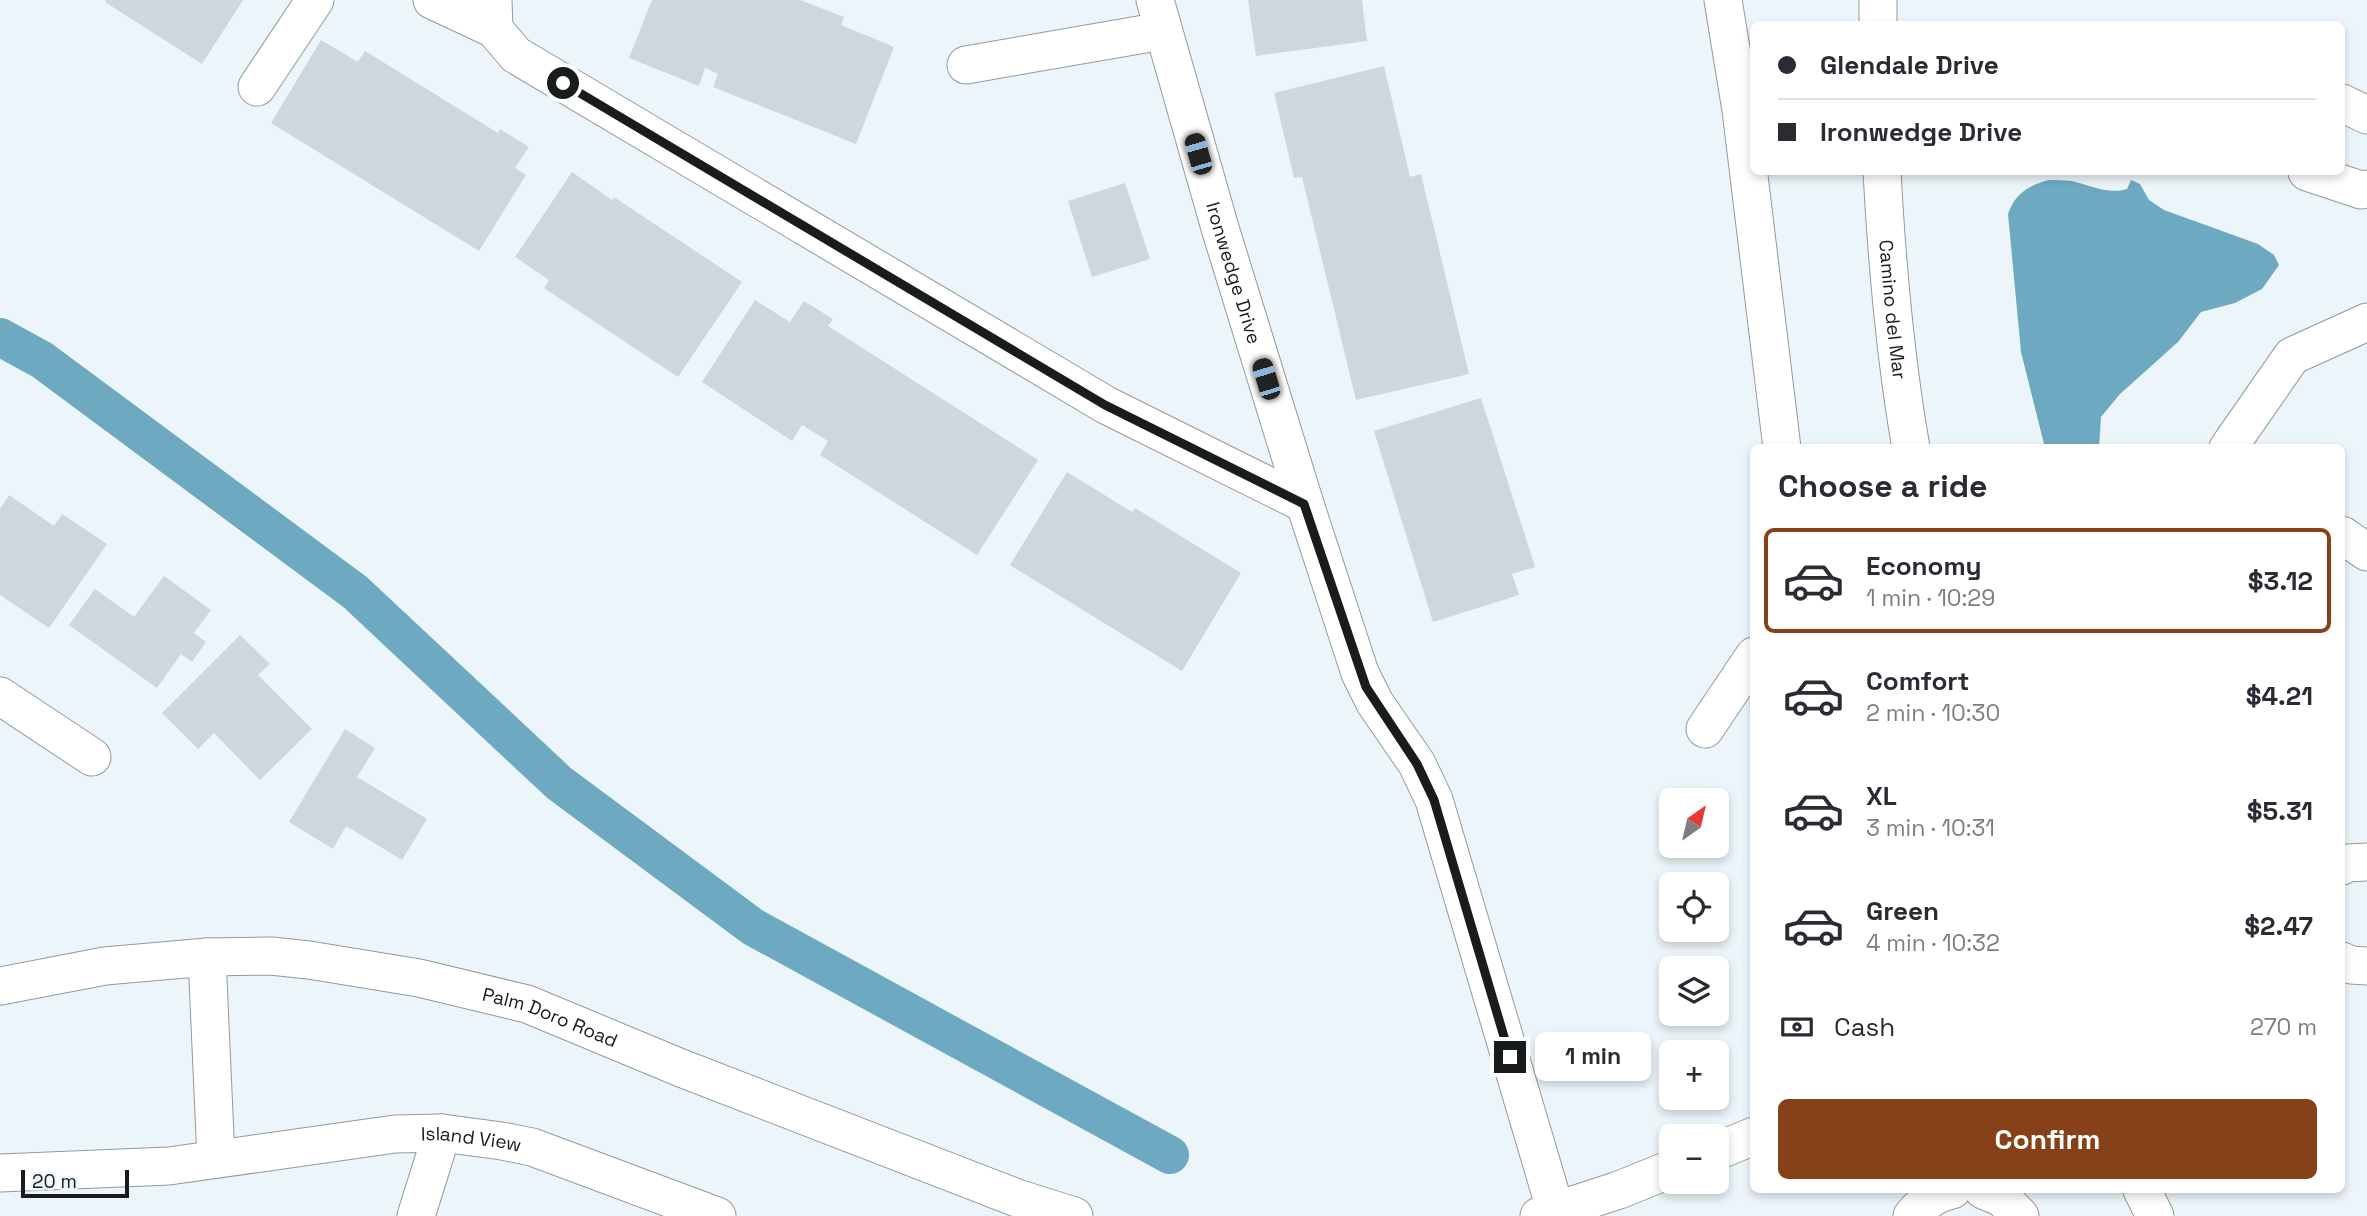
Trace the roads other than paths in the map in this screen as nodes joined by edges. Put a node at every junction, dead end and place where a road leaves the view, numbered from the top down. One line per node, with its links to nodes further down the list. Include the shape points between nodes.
1 (315, 0): 10 (street)
2 (432, 0): 5 (street)
3 (1723, 0): 9 (street)
4 (1878, 0): 7 (street)
5 (494, 14): 22 (street, via 516,55 1105,405)
6 (1158, 16): 8 (street); 22 (street, Ironwedge Drive)
7 (1878, 21)
8 (966, 65)
9 (1744, 76): 13 (street)
10 (257, 87)
11 (2345, 104): 12 (street)
12 (2367, 115)
13 (1750, 135)
14 (1754, 175): 19 (street)
15 (1882, 175): 20 (street, Camino del Mar, via 1887,259)
16 (2316, 175): 17 (street)
17 (2367, 189)
18 (2367, 322): 21 (street, via 2292,356)
19 (1782, 444)
20 (1910, 444)
21 (2231, 444)
22 (1304, 504): 44 (street, Ironwedge Drive, via 1366,687 1417,764 1434,800)
23 (2345, 537): 24 (street)
24 (2367, 552)
25 (1750, 662): 27 (street)
26 (0, 696): 28 (street)
27 (1705, 729)
28 (92, 757)
29 (2367, 862): 30 (street)
30 (2345, 864)
31 (207, 957): 34 (street, Palm Doro Road, via 106,966); 38 (street); 47 (street, Palm Doro Road, via 309,960 419,978 527,1004 707,1078)
32 (2345, 962): 33 (street)
33 (2367, 966)
34 (0, 986)
35 (442, 1133): 38 (street, Island View, via 364,1137); 45 (street); 46 (street, Island View, via 533,1147)
36 (1750, 1138): 37 (street)
37 (1729, 1146)
38 (216, 1159): 39 (street, Island View, via 169,1166)
39 (0, 1173)
40 (1659, 1174): 44 (street)
41 (1940, 1193): 48 (street)
42 (1990, 1193): 49 (street)
43 (2144, 1193): 50 (street)
44 (1548, 1214)
45 (416, 1216)
46 (717, 1216)
47 (1074, 1216)
48 (1912, 1216)
49 (2020, 1216)
50 (2155, 1216)

